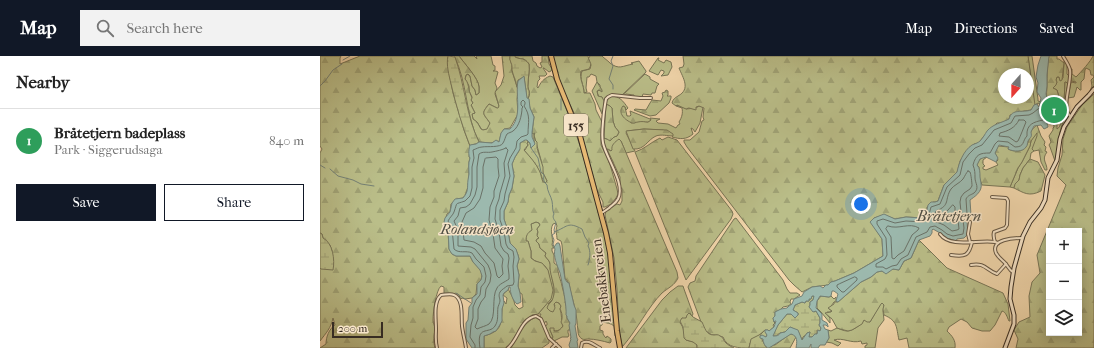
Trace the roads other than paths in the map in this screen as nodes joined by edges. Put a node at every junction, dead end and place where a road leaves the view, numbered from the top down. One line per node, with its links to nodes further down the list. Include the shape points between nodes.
1 (551, 56): 7 (main road, Enebakkveien / 155, via 557,79 580,136)
2 (1062, 56): 5 (street, via 1070,68 1067,107)
3 (1094, 89): 5 (main road)
4 (651, 98): 7 (street, via 612,95 606,99 602,140 620,191 617,201)
5 (1070, 116): 10 (main road, via 1060,139 1057,160 1049,174 1045,200)
6 (992, 197): 12 (street, via 1006,198 1008,201 1007,225 994,232)
7 (601, 212): 25 (main road, Enebakkveien / 155, via 610,248)
8 (970, 222): 11 (street, via 968,234)
9 (940, 234): 11 (street, via 943,238 956,243)
10 (1022, 238): 12 (street, via 1006,239); 16 (main road)
11 (971, 242): 12 (street); 13 (street, via 966,255)
12 (996, 243): 14 (street, via 996,253)
13 (951, 255)
14 (1006, 264): 15 (street, via 997,274 981,265); 16 (street)
15 (971, 265)
16 (1013, 272): 26 (main road, via 1010,296 1014,320)
17 (556, 344): 20 (street, via 548,336 541,318 535,316 524,324); 21 (street); 22 (street)
18 (437, 348): 19 (street, via 435,318 438,299 441,294 453,294 461,306)
19 (466, 348)
20 (509, 348)
21 (552, 348)
22 (560, 348)
23 (582, 348): 24 (street, via 582,343 586,341)
24 (600, 348)
25 (620, 348)
26 (1005, 348)

